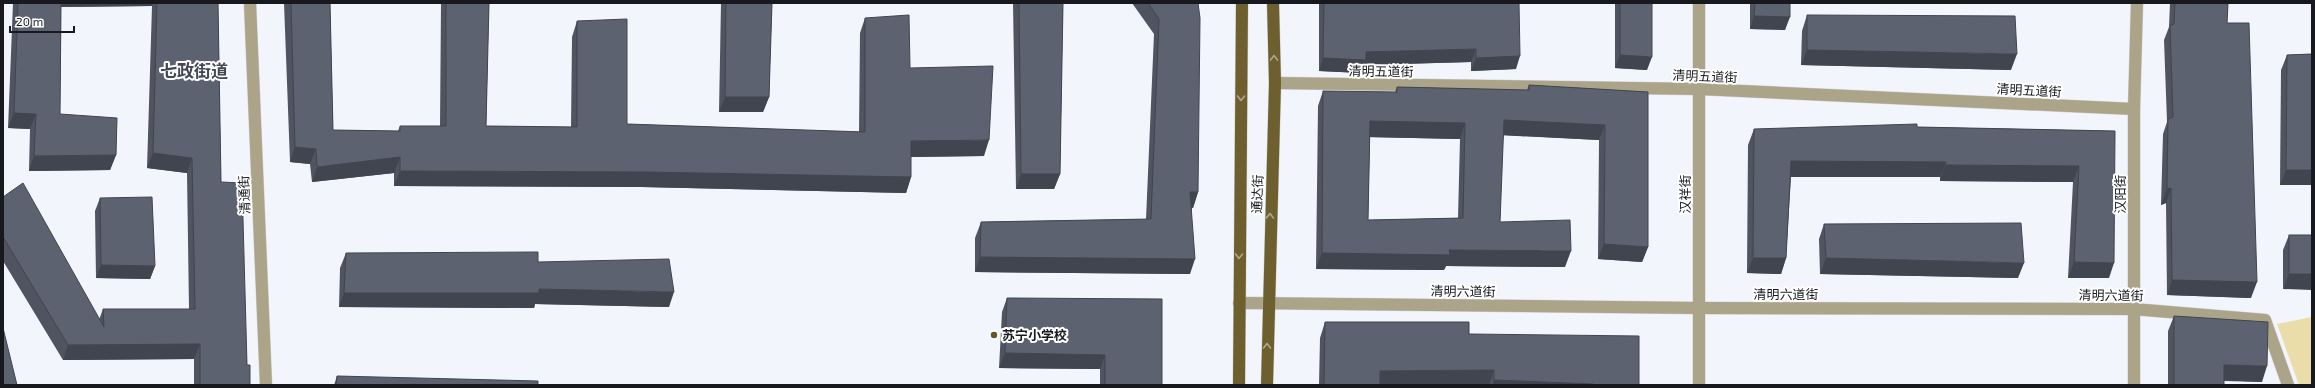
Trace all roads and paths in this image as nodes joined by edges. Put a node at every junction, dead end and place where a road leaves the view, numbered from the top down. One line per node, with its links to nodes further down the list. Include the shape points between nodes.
1 (250, 3): 13 (street, 清通街)
2 (1242, 3): 9 (main road, 通达街, one-way to 9)
3 (1273, 3): 6 (main road, 通达街, one-way to 3)
4 (1699, 3): 7 (street, 汉祥街)
5 (2137, 3): 8 (street, 汉阳街)
6 (1275, 83): 7 (street, 清明五道街); 10 (main road, 通达街, one-way to 6)
7 (1699, 89): 8 (street, 清明五道街); 11 (street, 汉祥街)
8 (2134, 109): 12 (street, 汉阳街)
9 (1239, 302): 10 (street, 清明六道街); 14 (main road, 通达街)
10 (1267, 303): 11 (street, 清明六道街); 15 (main road, 通达街, one-way to 10)
11 (1699, 308): 12 (street, 清明六道街); 16 (street, 汉祥街)
12 (2133, 309): 17 (street, 汉阳街); 18 (street, 清明六道街, via 2265,320)
13 (266, 385)
14 (1238, 385)
15 (1267, 385)
16 (1699, 385)
17 (2134, 385)
18 (2288, 385)

